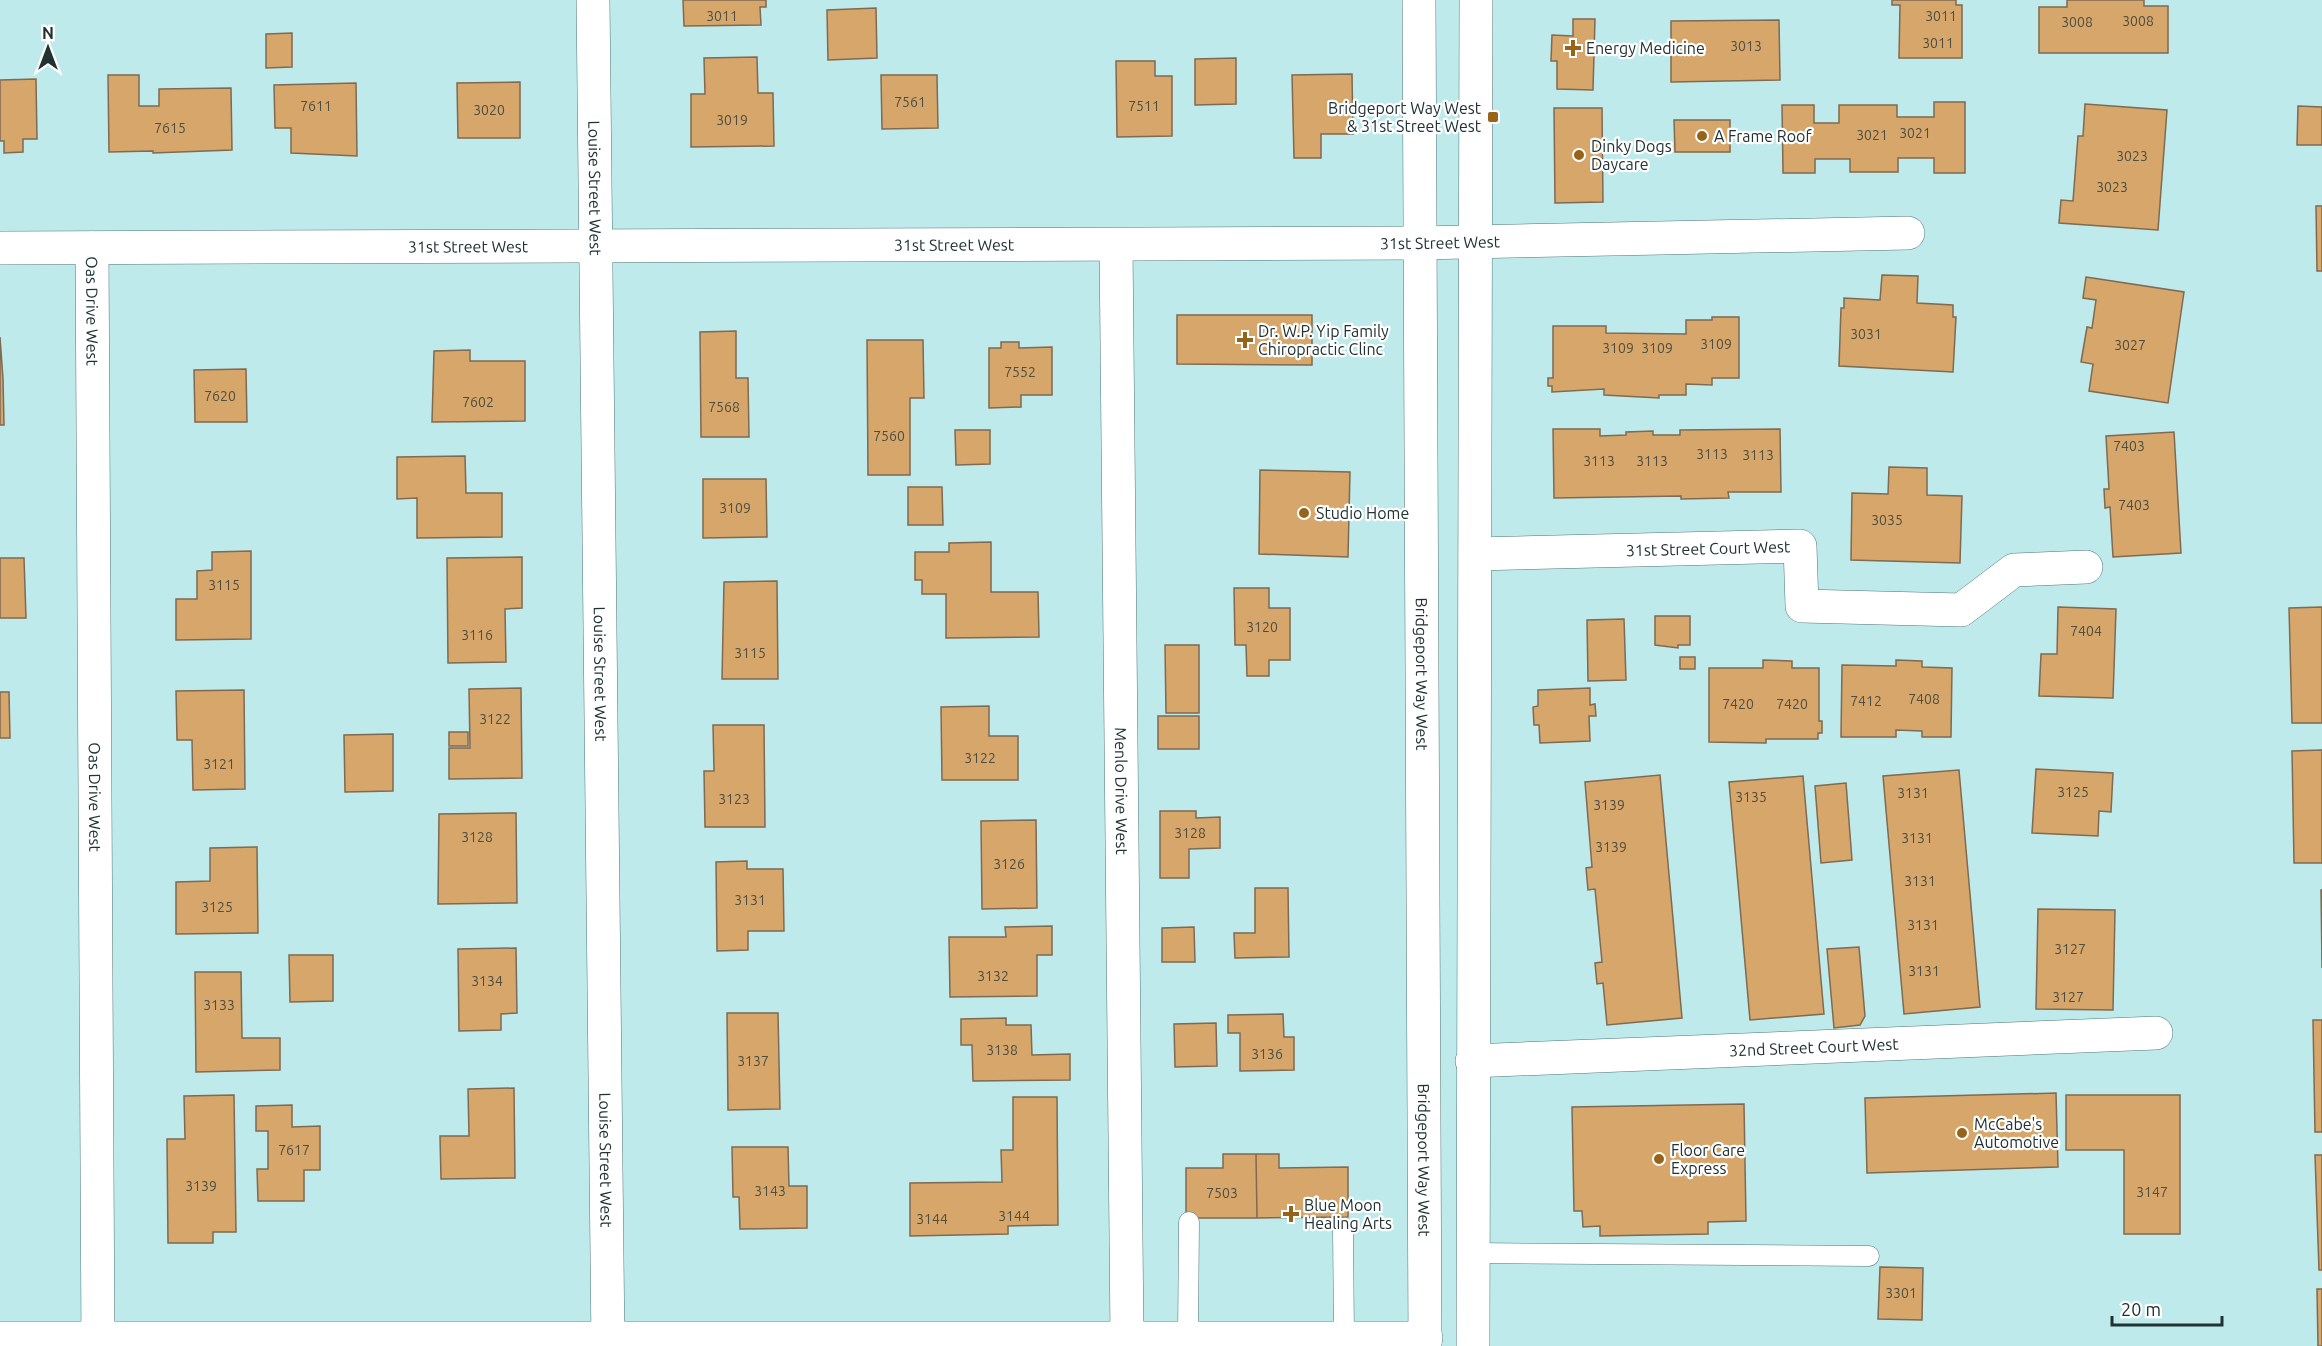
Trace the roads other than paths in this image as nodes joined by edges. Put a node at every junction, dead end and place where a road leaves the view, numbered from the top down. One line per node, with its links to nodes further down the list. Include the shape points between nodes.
1 (593, 0): 8 (street, Louise Street West)
2 (1419, 0): 6 (street, Bridgeport Way West)
3 (1476, 0): 5 (street)
4 (1908, 233): 5 (street, 31st Street West)
5 (1476, 242): 6 (street, 31st Street West); 11 (street)
6 (1419, 243): 7 (street, 31st Street West); 25 (street, Bridgeport Way West)
7 (1116, 245): 8 (street, 31st Street West); 22 (street, Menlo Drive West)
8 (596, 246): 10 (street, 31st Street West); 24 (street, Louise Street West)
9 (0, 248): 10 (street, 31st Street West)
10 (92, 248): 23 (street, Oas Drive West)
11 (1476, 554): 12 (street, 31st Street Court West, via 1800,546 1802,606 1961,610 2014,570); 14 (street)
12 (2086, 567)
13 (2156, 1033): 14 (street, 32nd Street Court West)
14 (1472, 1061): 17 (street)
15 (1189, 1222): 19 (lane)
16 (1342, 1228): 21 (lane)
17 (1473, 1253): 18 (lane); 26 (street)
18 (1869, 1256)
19 (1188, 1337): 21 (street); 22 (street)
20 (0, 1338): 23 (street)
21 (1344, 1338): 25 (street)
22 (1114, 1340): 24 (street)
23 (98, 1342): 24 (street)
24 (608, 1342)
25 (1426, 1342)
26 (1473, 1346)

